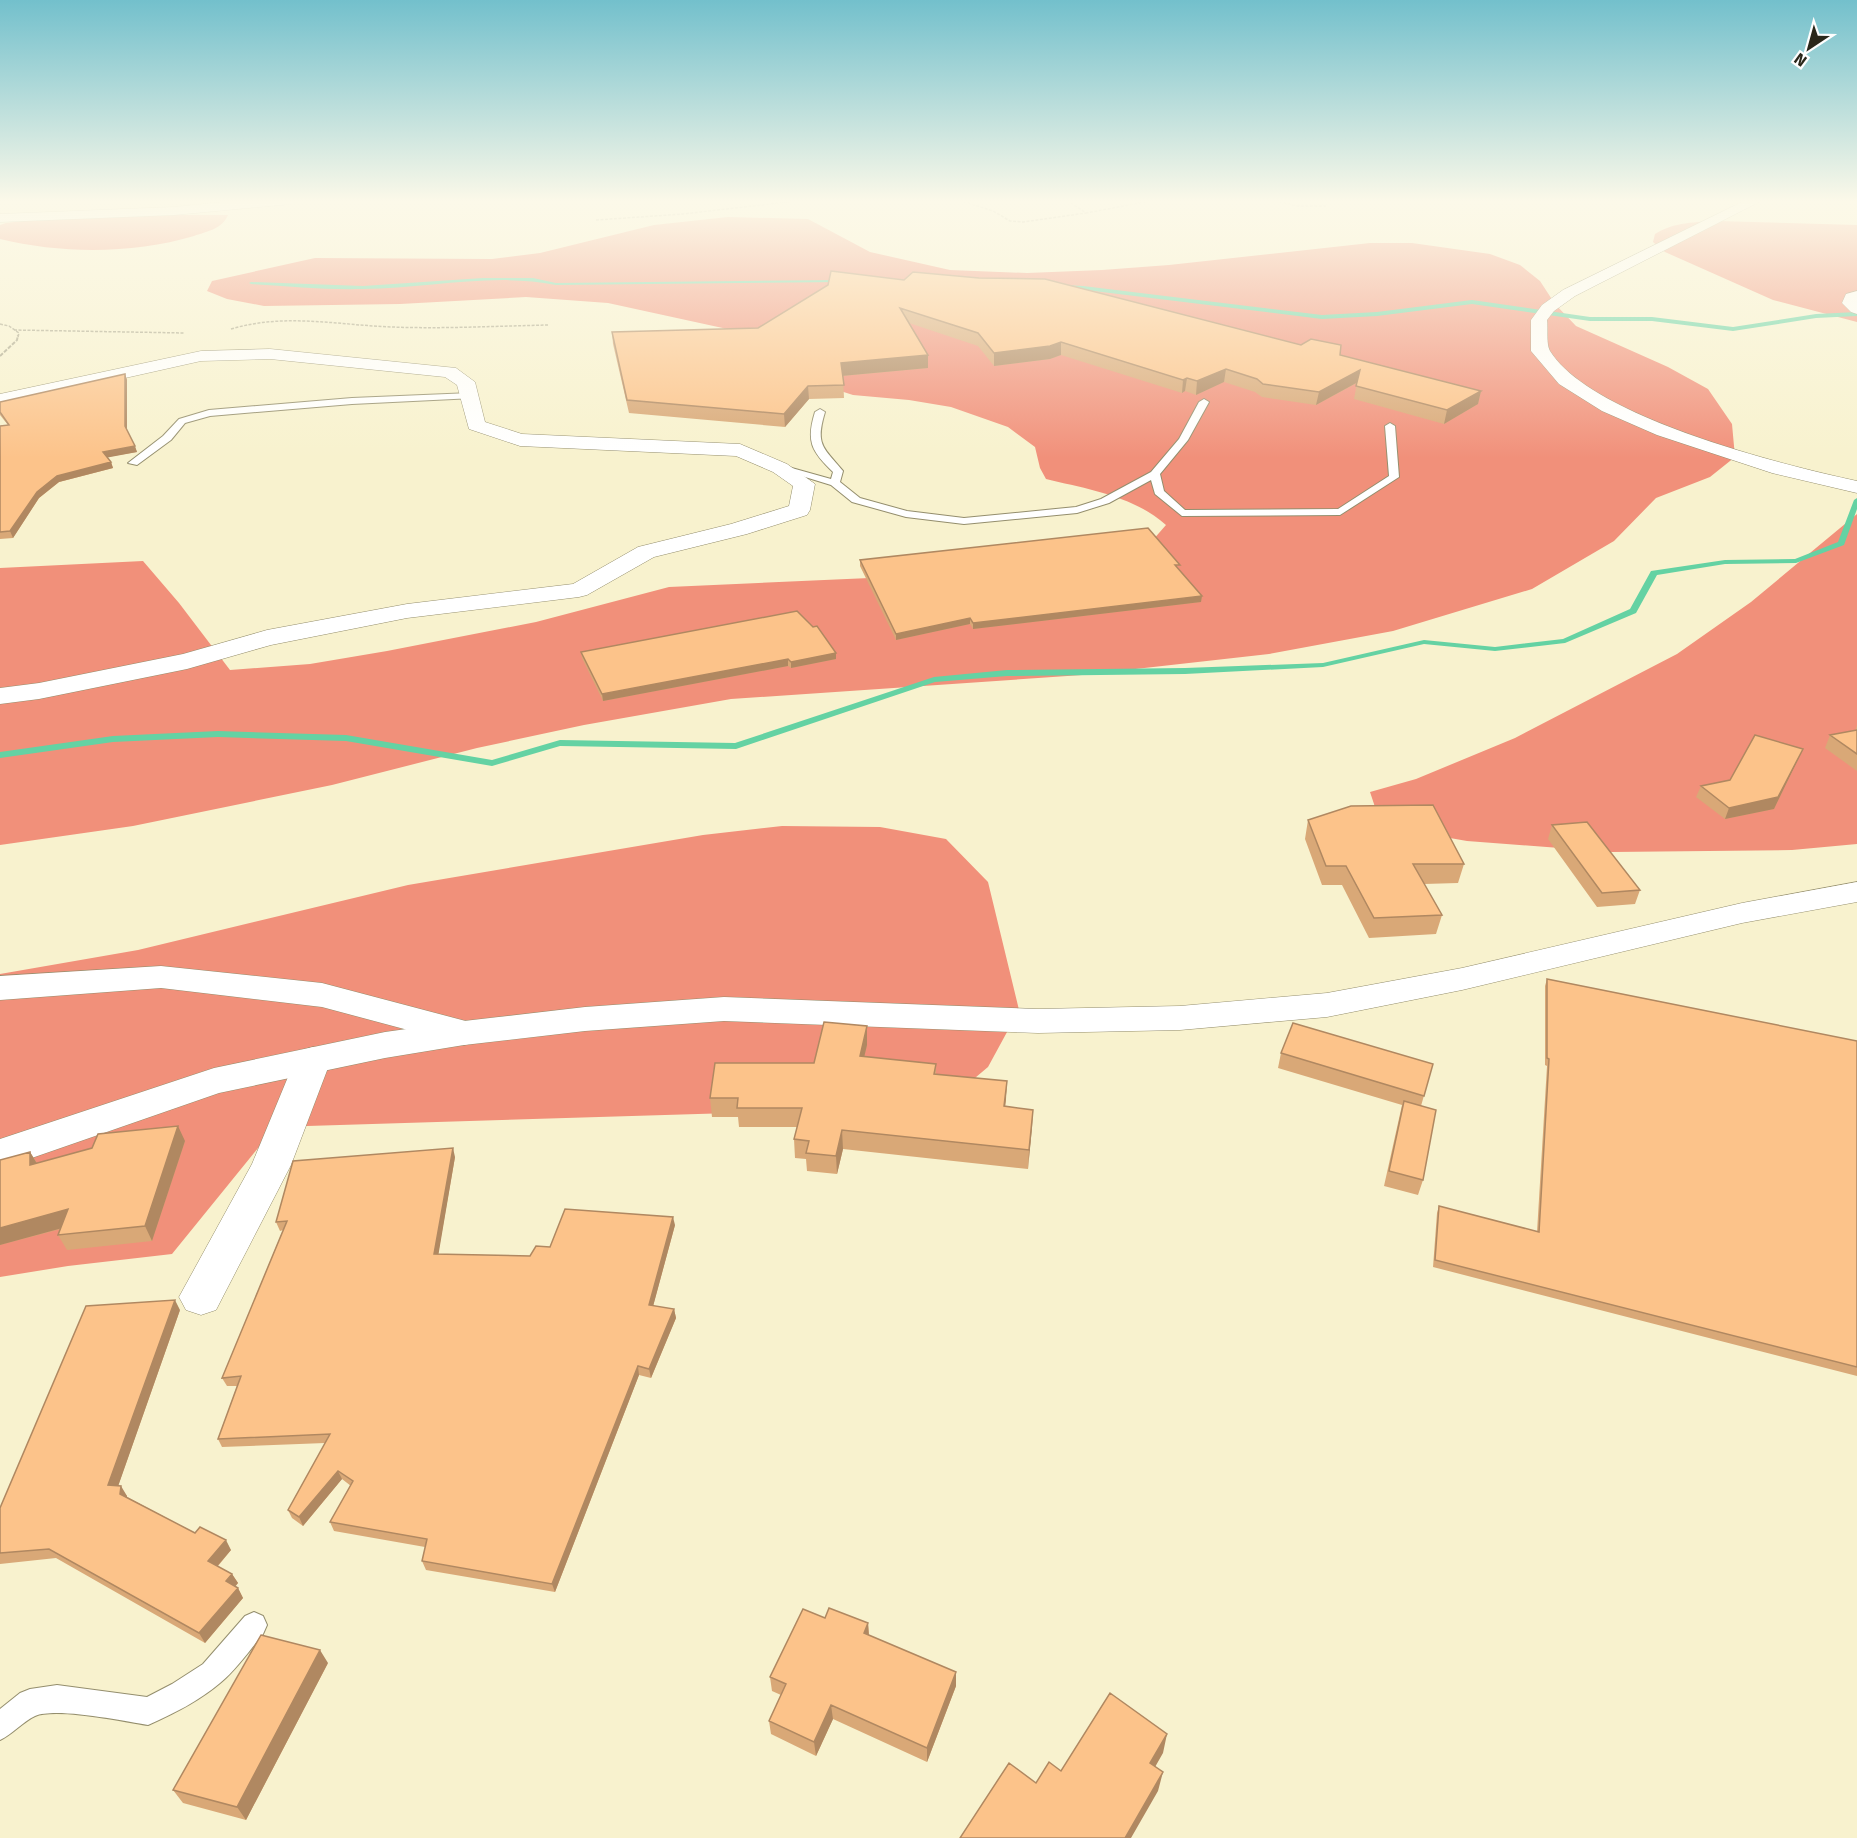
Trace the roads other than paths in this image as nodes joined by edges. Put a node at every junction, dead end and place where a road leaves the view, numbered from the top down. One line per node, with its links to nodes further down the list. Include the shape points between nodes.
1 (1586, 286): 13 (street, via 1560,299 1539,319 1536,339 1545,359 1565,379 1627,416 1685,440 1764,465)
2 (1857, 296): 3 (street, via 1850,303)
3 (1857, 309)
4 (471, 396): 5 (street, via 466,382 450,372 270,354 201,356); 9 (lane, via 209,413 182,421 167,438); 10 (street, via 476,424 520,440 740,450)
5 (0, 400)
6 (1204, 402): 11 (lane, via 1183,440)
7 (820, 412): 12 (lane, via 813,433 819,453 838,471)
8 (1390, 426): 11 (lane, via 1394,477 1340,512 1182,513 1159,492)
9 (133, 463)
10 (780, 468): 12 (lane); 14 (street, via 804,484 799,510 646,552 579,590 407,611 267,638 188,661)
11 (1155, 474): 12 (lane, via 1105,501 1077,510 964,521 906,514 856,500)
12 (835, 483)
13 (1857, 487)
14 (0, 696)
15 (1857, 892): 17 (street, via 1742,913 1462,980 1327,1005 1180,1018 1038,1021 724,1009)
16 (0, 988): 17 (street, via 161,977 322,995)
17 (464, 1033): 18 (street)
18 (313, 1060): 19 (street, via 214,1081); 20 (street, via 271,1165)
19 (0, 1154)
20 (201, 1298)
21 (254, 1625): 22 (lane, via 212,1673 148,1711 57,1699 30,1703)
22 (0, 1726)

